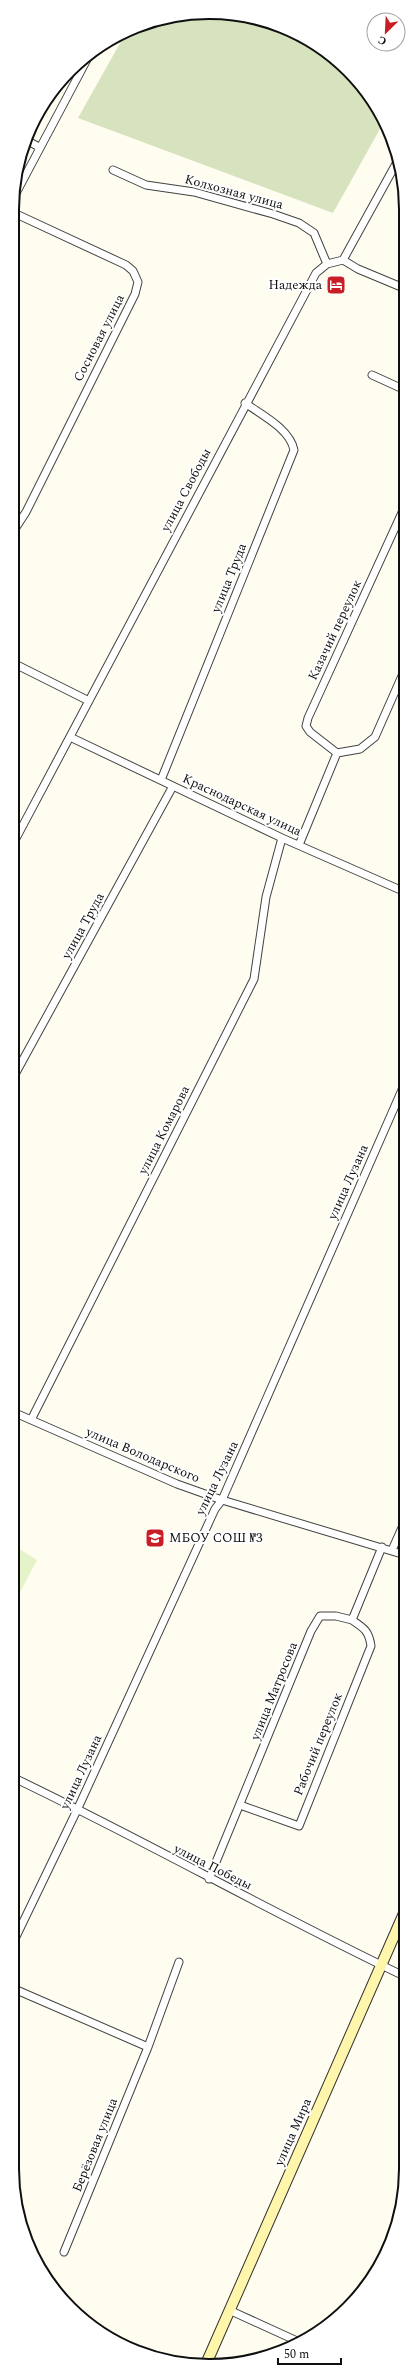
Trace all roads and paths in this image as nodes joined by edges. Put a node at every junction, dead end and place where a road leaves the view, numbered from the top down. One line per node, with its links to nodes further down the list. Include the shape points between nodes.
1 (83, 67): 3 (street)
2 (31, 143): 3 (street)
3 (39, 147): 6 (street)
4 (394, 166): 8 (street)
5 (113, 170): 9 (street, Колхозная улица, via 146,185 194,192 299,223 314,233)
6 (21, 182)
7 (19, 215): 15 (street, Сосновая улица, via 126,265 133,271 138,282)
8 (343, 260): 9 (street); 10 (street)
9 (327, 264): 13 (street, улица Свободы, via 316,273)
10 (399, 286)
11 (372, 375): 12 (street)
12 (399, 387)
13 (245, 403): 18 (street, улица Свободы); 21 (street, улица Труда, via 285,433 292,440 294,450)
14 (399, 519): 20 (street, Казачий переулок, via 308,718 306,726 310,732)
15 (19, 523)
16 (19, 667): 18 (street)
17 (399, 682): 20 (street, via 375,737 360,749)
18 (89, 700): 19 (street, улица Свободы)
19 (70, 737): 21 (street, Краснодарская улица); 23 (street, улица Свободы)
20 (337, 753): 25 (street)
21 (161, 780): 22 (street, Краснодарская улица)
22 (173, 786): 24 (street, Краснодарская улица); 27 (street, улица Труда)
23 (19, 833)
24 (282, 838): 25 (street, Краснодарская улица); 30 (street, улица Комарова, via 266,897 254,979)
25 (299, 845): 26 (street, Краснодарская улица)
26 (399, 889)
27 (19, 1067)
28 (399, 1097): 31 (street, улица Лузана)
29 (19, 1415): 30 (street, улица Володарского)
30 (31, 1420): 31 (street, улица Володарского, via 177,1484)
31 (222, 1500): 33 (street, улица Володарского); 39 (street, улица Лузана, via 215,1509)
32 (399, 1534): 34 (street)
33 (382, 1547): 34 (street, улица Володарского); 36 (street)
34 (392, 1550): 35 (street, улица Володарского)
35 (399, 1553)
36 (352, 1620): 38 (street, улица Матросова, via 320,1616 311,1631); 38 (street, Рабочий переулок, via 370,1635 371,1646 299,1826)
37 (19, 1780): 39 (street, улица Победы)
38 (240, 1805): 40 (street, улица Матросова)
39 (78, 1808): 40 (street, улица Победы); 42 (street, улица Лузана)
40 (209, 1879): 44 (street, улица Победы)
41 (399, 1923): 44 (main road, улица Мира)
42 (19, 1930)
43 (179, 1962): 47 (street, Берёзовая улица)
44 (381, 1965): 45 (street, улица Победы); 49 (main road, улица Мира)
45 (399, 1974)
46 (19, 1991): 47 (street)
47 (148, 2047): 48 (street, Берёзовая улица)
48 (64, 2252)
49 (229, 2310): 50 (street); 51 (main road, улица Мира)
50 (293, 2339)
51 (208, 2359)

